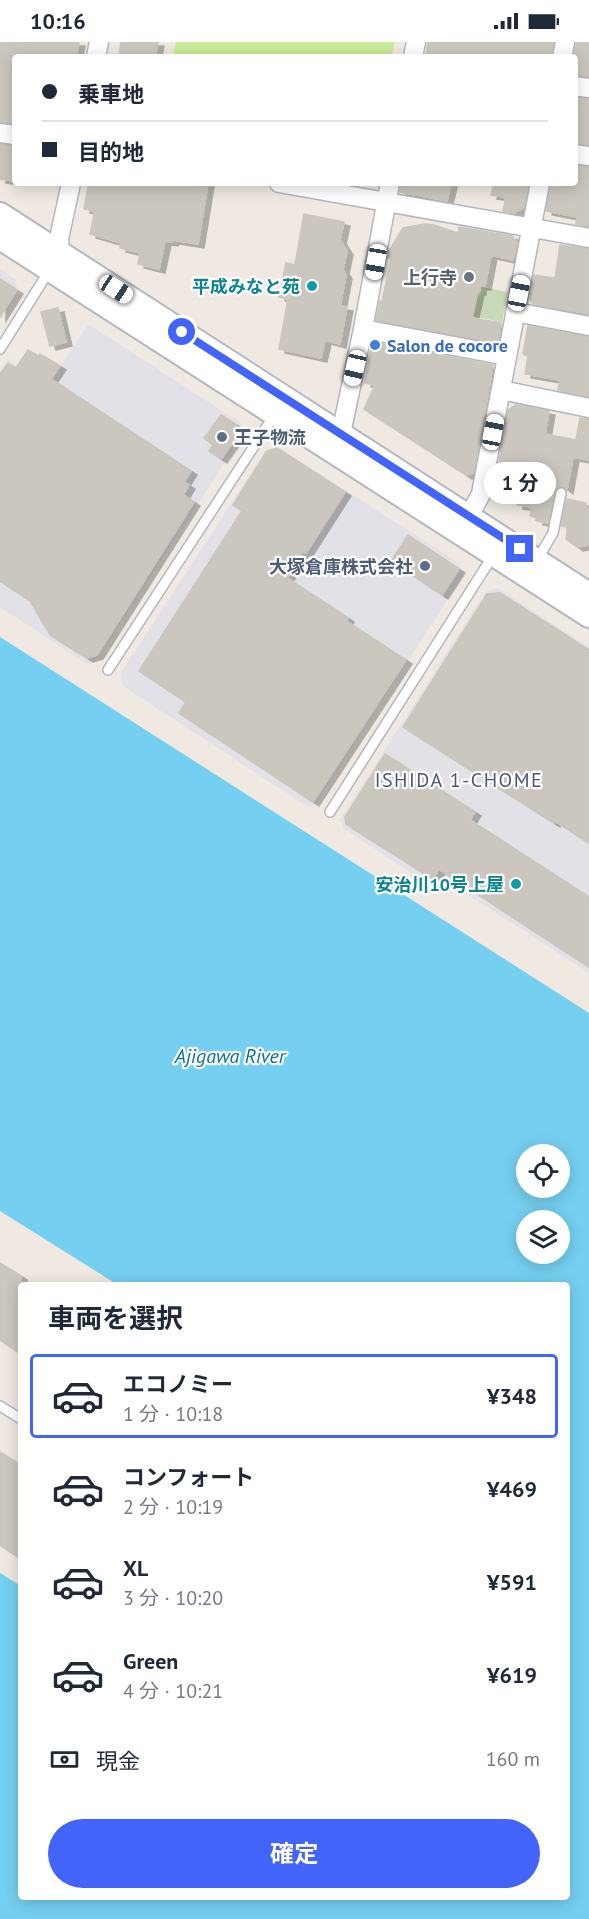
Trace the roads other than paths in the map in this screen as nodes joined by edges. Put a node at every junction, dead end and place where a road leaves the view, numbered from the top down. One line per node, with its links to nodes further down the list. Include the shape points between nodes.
1 (70, 186): 10 (street)
2 (296, 186): 5 (street)
3 (390, 186): 5 (street)
4 (539, 186): 7 (street)
5 (387, 202): 7 (street); 13 (street)
6 (0, 214): 10 (street)
7 (532, 227): 9 (street); 11 (street)
8 (0, 238): 10 (street)
9 (589, 238)
10 (55, 262): 14 (lane); 18 (street); 19 (street)
11 (516, 312): 12 (street); 15 (street)
12 (589, 326)
13 (363, 329): 15 (street); 19 (street)
14 (0, 349)
15 (507, 356): 16 (street)
16 (501, 390): 17 (street); 21 (street, via 481,494)
17 (589, 408)
18 (275, 414): 22 (street); 26 (lane)
19 (340, 434): 21 (street)
20 (561, 493): 23 (lane, via 554,533)
21 (469, 516): 23 (street)
22 (494, 554): 25 (street); 27 (lane)
23 (537, 560): 24 (street)
24 (587, 588)
25 (589, 616)
26 (108, 670)
27 (330, 812)
28 (0, 1406): 29 (lane)
29 (18, 1417)

